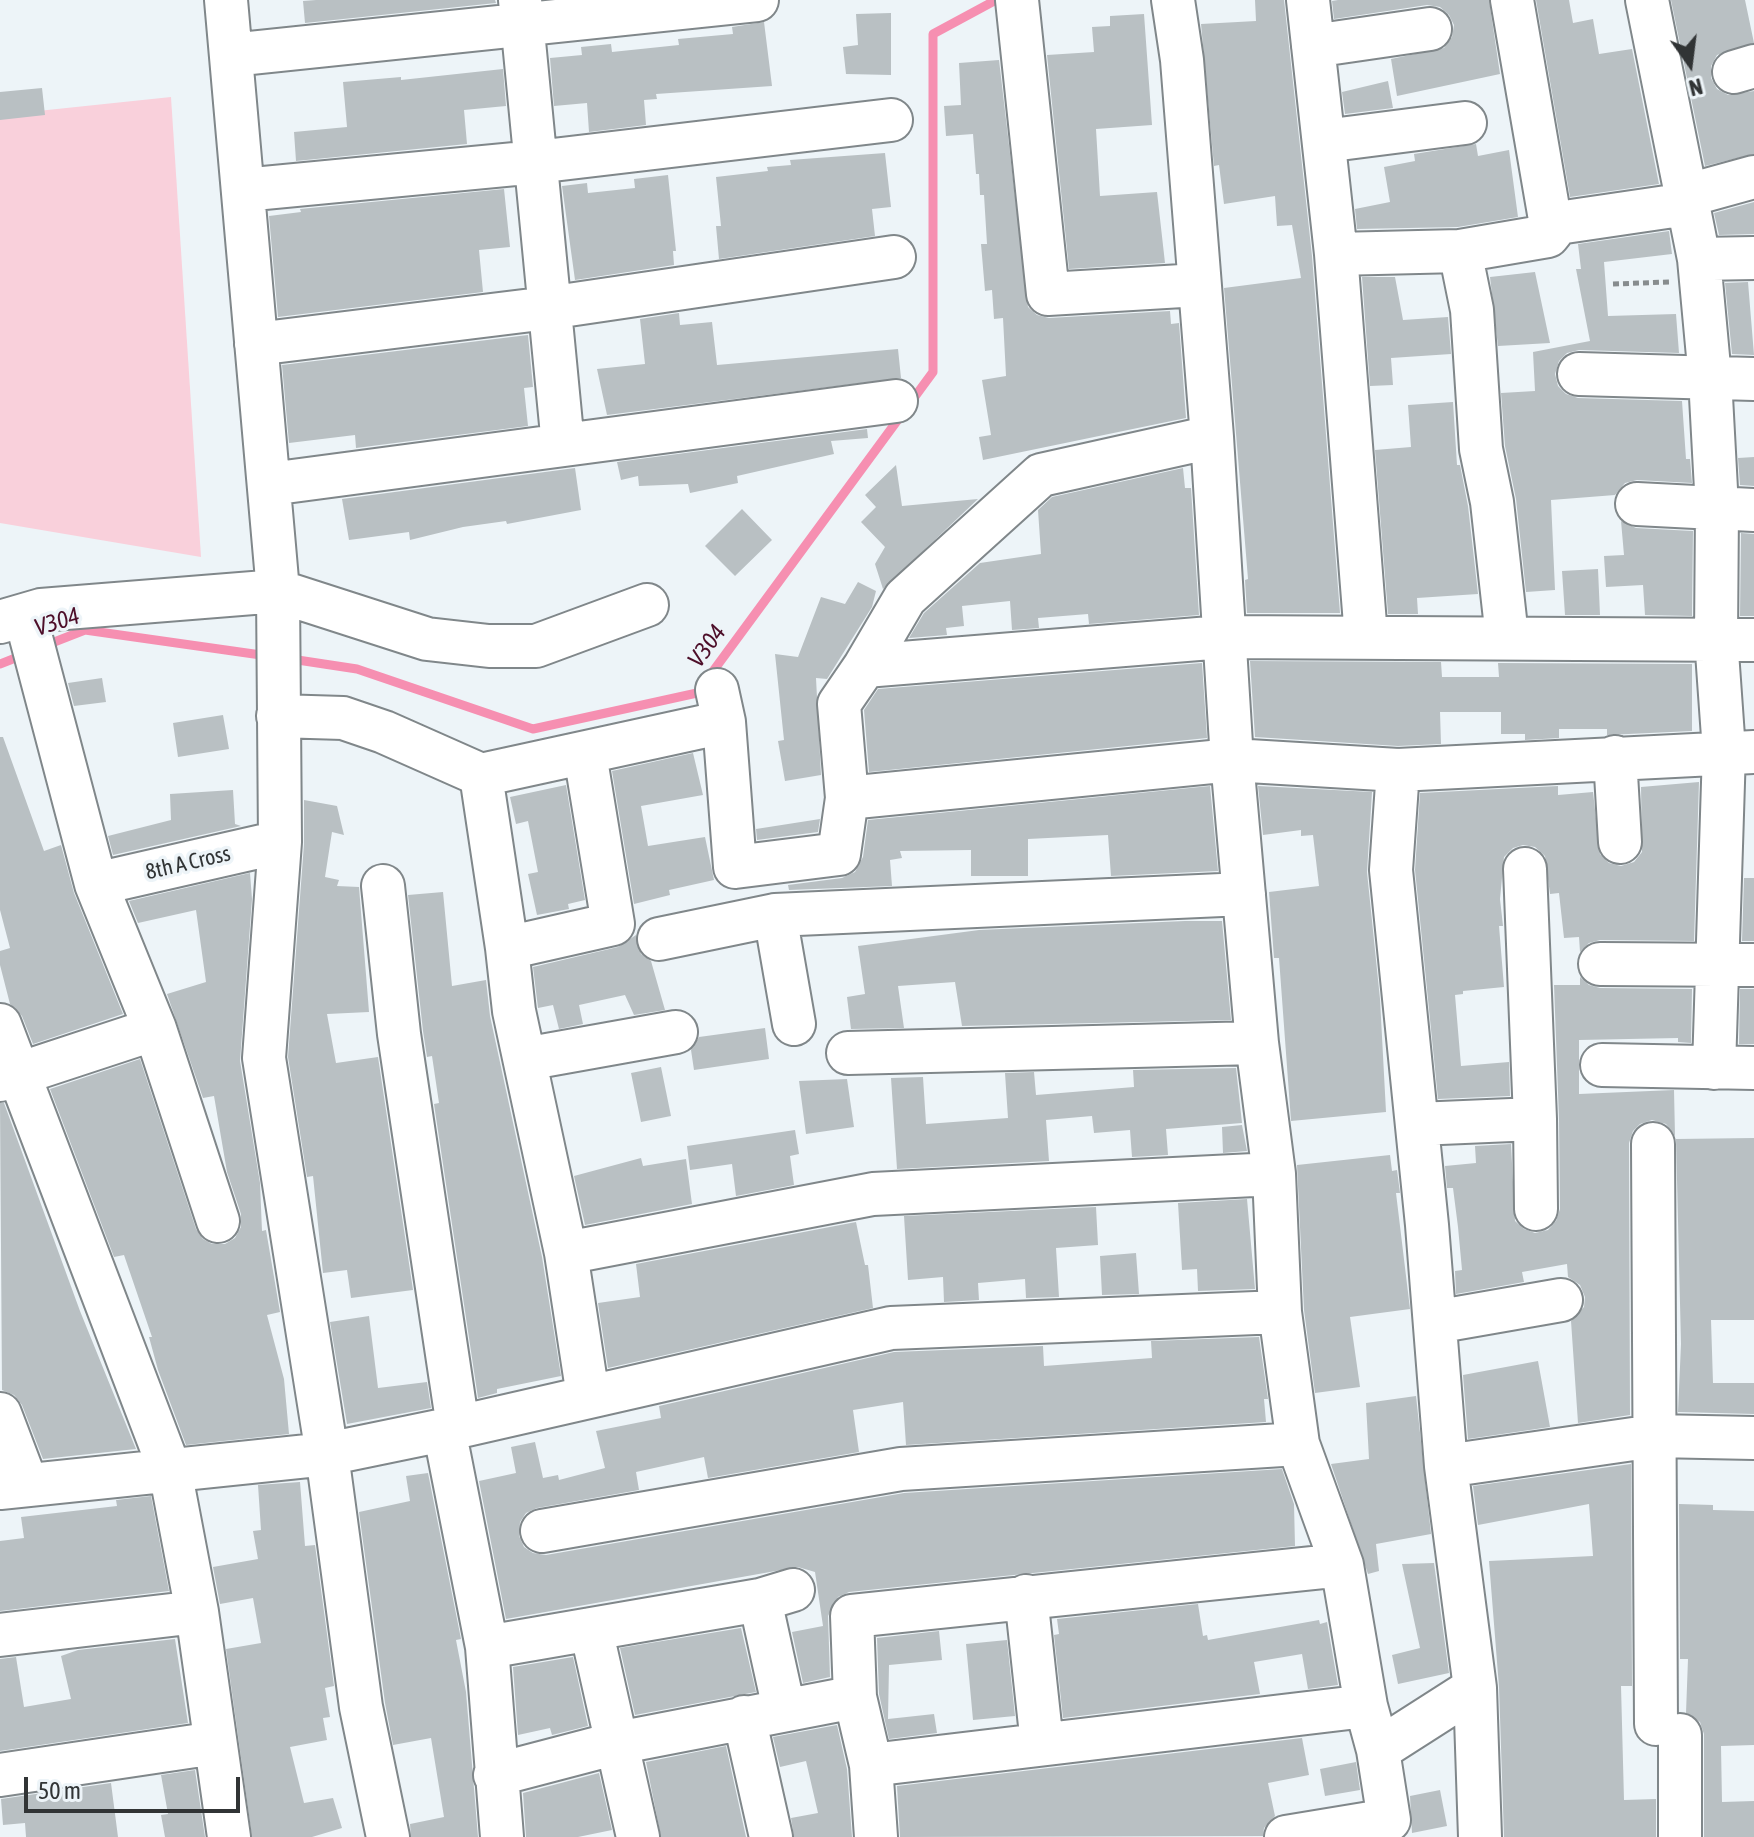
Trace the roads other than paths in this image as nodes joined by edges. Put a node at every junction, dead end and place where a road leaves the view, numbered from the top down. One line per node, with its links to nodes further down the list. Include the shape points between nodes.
1 (226, 0): 11 (street)
2 (757, 0): 7 (street)
3 (1308, 0): 10 (street)
4 (1512, 0): 19 (street)
5 (1647, 0): 18 (street)
6 (1018, 2): 25 (street, via 1048,294)
7 (522, 12): 11 (street); 15 (street)
8 (1176, 14): 25 (street)
9 (1430, 29): 10 (street)
10 (1313, 46): 14 (street)
11 (231, 55): 17 (street)
12 (891, 120): 15 (street)
13 (1465, 123): 14 (street)
14 (1324, 141): 21 (street)
15 (536, 162): 17 (street); 26 (street)
16 (1754, 177): 18 (street)
17 (243, 190): 27 (street)
18 (1686, 200): 19 (street); 24 (street)
19 (1551, 224): 20 (street, via 1548,236)
20 (1460, 251): 21 (street); 42 (street, via 1472,310 1481,449)
21 (1336, 254): 41 (street)
22 (894, 257): 26 (street)
23 (1754, 258): 24 (street)
24 (1701, 270): 29 (street)
25 (1199, 285): 32 (street)
26 (548, 308): 27 (street); 33 (street)
27 (256, 344): 34 (street)
28 (1579, 374): 29 (street)
29 (1710, 378): 30 (street); 36 (street)
30 (1754, 379)
31 (896, 401): 33 (street)
32 (1212, 437): 40 (street); 44 (street, via 1041,475 905,598)
33 (563, 445): 34 (street)
34 (270, 484): 38 (street)
35 (1637, 504): 36 (street)
36 (1736, 509): 43 (street)
37 (647, 605): 38 (street, via 536,646 489,646)
38 (278, 610): 39 (street, via 41,610); 45 (street)
39 (12, 618): 56 (street, via 38,666)
40 (1223, 637): 41 (street); 44 (street); 49 (street)
41 (1366, 637): 42 (street)
42 (1507, 637): 43 (street)
43 (1735, 639): 46 (street)
44 (865, 666): 52 (street, via 839,704)
45 (278, 709): 51 (street, via 343,718); 53 (street)
46 (1739, 752): 48 (street); 63 (street)
47 (585, 754): 51 (street); 52 (street, via 720,706 735,867 839,854); 61 (street, via 613,924)
48 (1615, 757): 50 (street); 54 (street)
49 (1232, 760): 50 (street); 52 (street); 58 (street)
50 (1398, 770): 75 (street, via 1391,870)
51 (481, 775): 61 (street)
52 (847, 798)
53 (280, 842): 56 (street, 8th A Cross); 90 (street, via 264,1058)
54 (1620, 842)
55 (1525, 869): 74 (street)
56 (96, 884): 66 (street)
57 (383, 886): 86 (street)
58 (1244, 894): 59 (street); 68 (street)
59 (775, 915): 60 (street); 64 (street)
60 (659, 939)
61 (507, 948): 70 (street)
62 (1600, 964): 63 (street)
63 (1734, 965): 72 (street)
64 (794, 1024)
65 (0, 1025): 73 (street)
66 (155, 1029): 73 (street); 79 (street)
67 (676, 1032): 70 (street)
68 (1257, 1043): 69 (street); 77 (street)
69 (848, 1053)
70 (525, 1059): 80 (street)
71 (1602, 1065): 72 (street)
72 (1734, 1068)
73 (9, 1076): 92 (street)
74 (1535, 1119): 75 (street); 78 (street)
75 (1417, 1124): 83 (street)
76 (1653, 1144): 87 (street)
77 (1274, 1174): 80 (street, via 873,1194); 82 (street)
78 (1536, 1209)
79 (218, 1221)
80 (566, 1253): 84 (street)
81 (1561, 1300): 83 (street)
82 (1280, 1312): 84 (street, via 891,1328); 89 (street)
83 (1435, 1322): 91 (street)
84 (588, 1396): 86 (street)
85 (0, 1414): 93 (street)
86 (451, 1428): 90 (street); 100 (street)
87 (1654, 1436): 88 (street); 91 (street); 120 (street, via 1668,1729)
88 (1754, 1438)
89 (1298, 1444): 94 (street, via 901,1469); 95 (street)
90 (327, 1454): 92 (street); 113 (street, via 361,1707)
91 (1446, 1466): 101 (street)
92 (170, 1470): 93 (street); 97 (street)
93 (13, 1487)
94 (542, 1531)
95 (1342, 1565): 96 (street); 103 (street)
96 (1026, 1596): 102 (street, via 852,1616); 107 (street)
97 (197, 1612): 99 (street); 105 (street)
98 (591, 1629): 100 (street); 104 (street, via 776,1595); 106 (street)
99 (0, 1635)
100 (487, 1647): 111 (street)
101 (1475, 1688): 108 (street); 119 (street)
102 (855, 1697): 104 (street); 109 (street)
103 (1366, 1706): 107 (street); 108 (street)
104 (764, 1713): 106 (street); 116 (street)
105 (215, 1743): 110 (street); 112 (street)
106 (617, 1743): 111 (street); 115 (street)
107 (1042, 1744): 109 (street)
108 (1378, 1750): 118 (street, via 1389,1820)
109 (871, 1765): 117 (street)
110 (0, 1775)
111 (495, 1775): 114 (street)
112 (229, 1837)
113 (388, 1837)
114 (502, 1837)
115 (638, 1837)
116 (771, 1837)
117 (876, 1837)
118 (1286, 1837)
119 (1480, 1837)
120 (1680, 1837)

